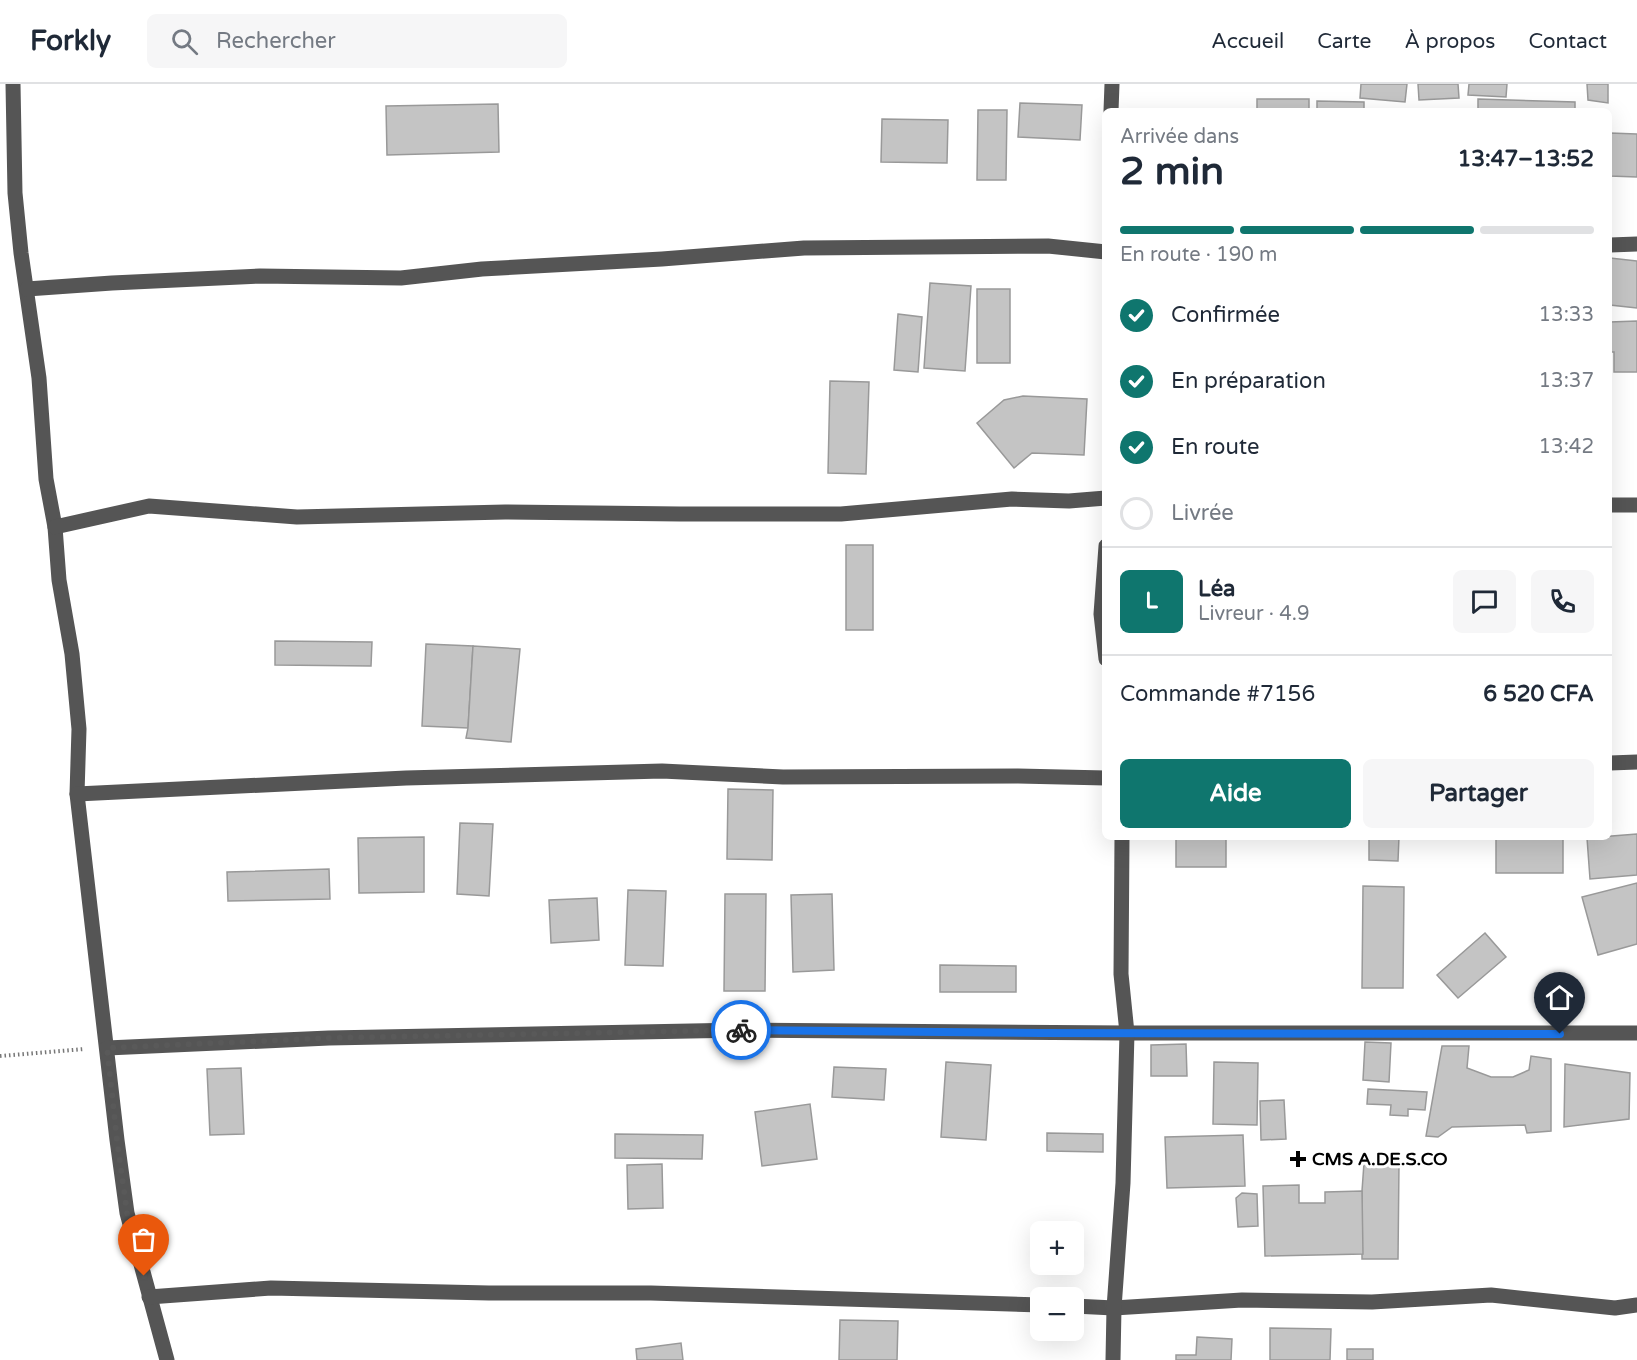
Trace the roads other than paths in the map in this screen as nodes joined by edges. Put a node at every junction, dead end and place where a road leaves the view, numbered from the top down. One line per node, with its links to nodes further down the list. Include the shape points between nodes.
1 (13, 84): 7 (street, via 15,193)
2 (1112, 84): 3 (street)
3 (1111, 108)
4 (1637, 244): 5 (street)
5 (1612, 245)
6 (1102, 252): 7 (street, via 1048,246 804,248 401,278 260,276)
7 (27, 289): 11 (street, via 39,378 46,479)
8 (1102, 498): 11 (street, via 1012,499 841,514 505,512 297,517 148,506)
9 (1612, 505): 10 (street)
10 (1637, 506)
11 (55, 527): 17 (street, via 79,729)
12 (1102, 600): 13 (street)
13 (1102, 623)
14 (1637, 762): 15 (street)
15 (1612, 763)
16 (1102, 778): 17 (street, via 783,777 650,771)
17 (77, 794): 21 (street)
18 (1122, 840): 19 (street, via 1121,974)
19 (1127, 1033): 20 (street); 21 (street, via 721,1030 329,1038); 26 (street, via 1123,1183)
20 (1637, 1033)
21 (107, 1048): 22 (street, via 127,1213)
22 (149, 1297): 23 (street, via 271,1287); 27 (street)
23 (1030, 1305)
24 (1637, 1305): 26 (street, via 1615,1308 1491,1295 1372,1302 1242,1300)
25 (1084, 1307): 26 (street)
26 (1113, 1308): 28 (street)
27 (167, 1360)
28 (1113, 1360)

